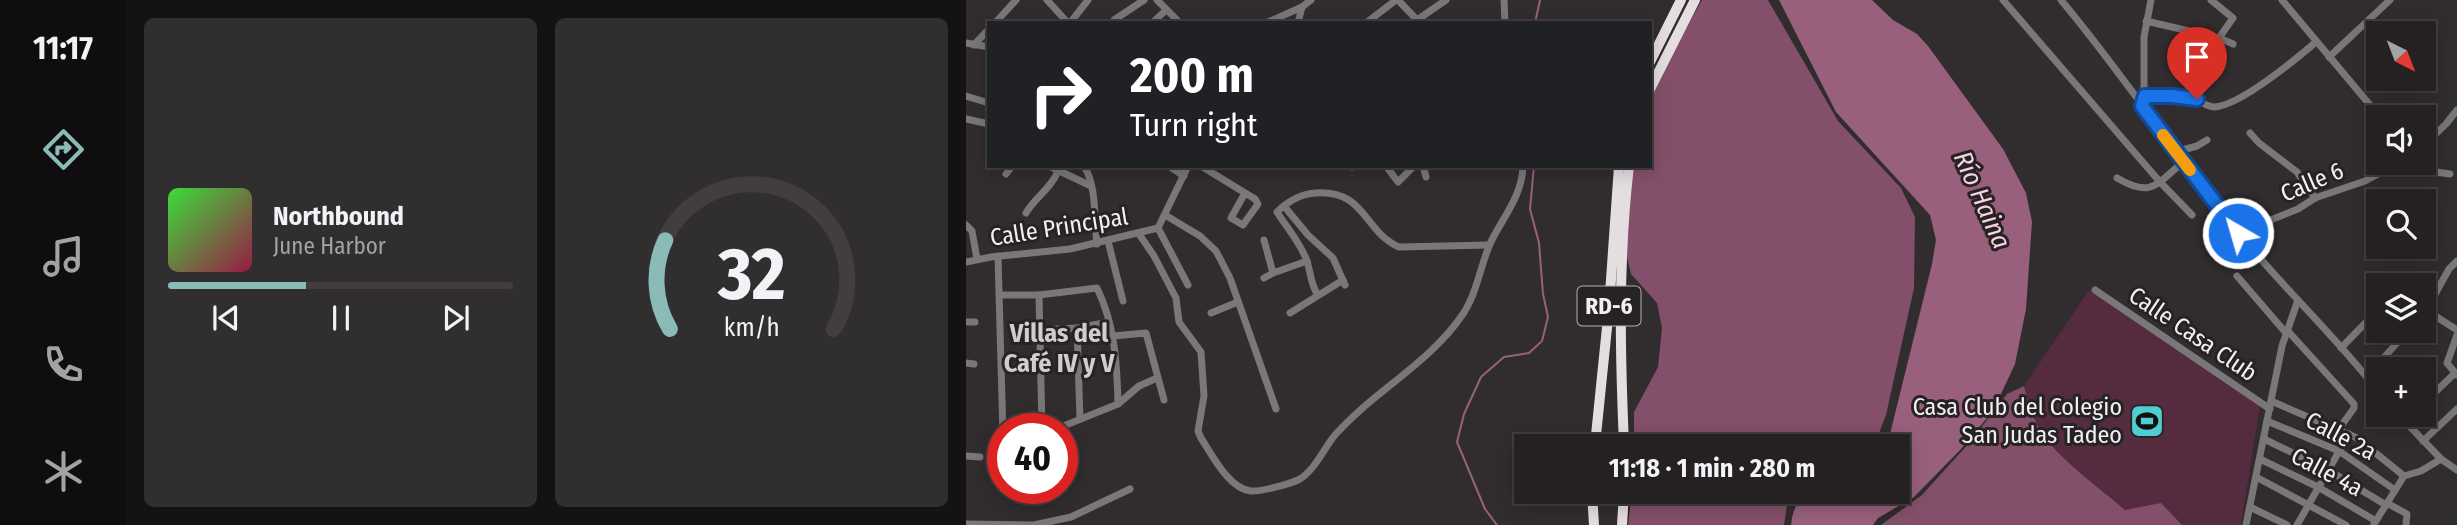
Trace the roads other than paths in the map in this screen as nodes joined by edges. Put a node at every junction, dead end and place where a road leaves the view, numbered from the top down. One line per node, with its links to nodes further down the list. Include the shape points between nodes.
1 (1016, 0): 20 (street)
2 (1047, 0): 21 (street)
3 (1088, 0): 22 (street)
4 (1144, 0): 23 (street)
5 (1157, 0): 25 (street)
6 (1311, 0): 18 (street)
7 (1397, 0): 28 (street); 29 (street)
8 (1446, 0): 29 (street)
9 (1504, 0): 30 (street)
10 (1681, 0): 40 (highway)
11 (1695, 0): 42 (highway)
12 (2003, 0): 77 (street)
13 (2061, 0): 48 (street)
14 (2151, 0): 31 (street)
15 (2211, 0): 34 (street, via 2233,18)
16 (2282, 0): 35 (street)
17 (2390, 0): 39 (street)
18 (1302, 7): 26 (street); 27 (street)
19 (1164, 12): 24 (street)
20 (997, 21)
21 (1067, 21)
22 (1071, 21)
23 (1115, 21)
24 (1154, 21)
25 (1178, 21)
26 (1270, 21)
27 (1298, 21)
28 (1369, 21)
29 (1418, 21)
30 (1505, 21)
31 (2146, 22): 33 (street); 44 (street)
32 (987, 31): 36 (street)
33 (2195, 33): 34 (street); 38 (street, via 2190,52)
34 (2219, 38): 37 (street)
35 (2316, 42): 39 (street); 45 (street, via 2237,98 2214,107)
36 (970, 44)
37 (2233, 44)
38 (2182, 53)
39 (2329, 57): 47 (street)
40 (1652, 58)
41 (2211, 59): 45 (street, via 2201,72)
42 (1652, 85)
43 (966, 96): 46 (street)
44 (2145, 96): 45 (street); 48 (street)
45 (2197, 99)
46 (987, 102)
47 (2371, 105)
48 (2142, 106): 55 (street)
49 (2457, 110): 53 (street)
50 (966, 118): 51 (street)
51 (987, 123)
52 (2250, 133): 80 (street, via 2297,172)
53 (2436, 134)
54 (2207, 140): 55 (street)
55 (2175, 152): 56 (street)
56 (2183, 162): 77 (street); 87 (street)
57 (1010, 168): 71 (street)
58 (1053, 168): 69 (street)
59 (1085, 168): 78 (street)
60 (1173, 168): 74 (street)
61 (1187, 168): 74 (street)
62 (1204, 168): 79 (street)
63 (1388, 168): 64 (street, via 1398,182)
64 (1412, 168)
65 (1424, 168): 75 (street)
66 (1522, 168): 92 (street, via 1514,204)
67 (1619, 168): 141 (highway, RD-6)
68 (1629, 168): 142 (highway, RD-6, via 1621,275)
69 (1058, 171): 78 (street); 82 (street)
70 (2436, 172): 72 (street)
71 (1006, 174)
72 (2449, 174)
73 (2376, 175): 80 (street, Calle 6)
74 (1184, 176): 83 (street)
75 (1426, 177)
76 (2117, 178): 77 (street, via 2136,188)
77 (2161, 182): 84 (street)
78 (1091, 187): 91 (street)
79 (1245, 193)
80 (2315, 198): 87 (street, Calle 6)
81 (1284, 206): 92 (street, via 1305,194 1325,192 1345,196 1387,242 1399,247); 95 (street, via 1277,214); 106 (street, via 1334,258 1344,282)
82 (1026, 213)
83 (1165, 215): 86 (street); 109 (street, via 1216,251)
84 (2192, 215)
85 (966, 225): 94 (street, via 972,231)
86 (1158, 228): 88 (street, Calle Principal); 101 (street)
87 (2238, 233): 107 (street)
88 (1139, 234): 90 (street, Calle Principal); 92 (street, via 1176,298 1180,322 1201,352 1201,438 1231,480 1255,492 1299,480 1335,435 1431,352 1464,313)
89 (1264, 240): 98 (street)
90 (1108, 241): 91 (street, Calle Principal); 108 (street)
91 (1097, 244): 93 (street, Calle Principal)
92 (1489, 245)
93 (998, 256): 94 (street, Calle Principal); 104 (street)
94 (977, 260): 97 (street, Calle Principal)
95 (1307, 261): 98 (street); 106 (street)
96 (2457, 261): 103 (street)
97 (966, 262)
98 (1273, 272): 100 (street)
99 (2237, 276): 120 (street)
100 (1264, 278)
101 (1188, 285)
102 (2095, 289): 132 (street, Calle Casa Club)
103 (2436, 292)
104 (1000, 295): 105 (street); 135 (street)
105 (1039, 295): 114 (street, via 1097,288); 118 (street)
106 (1317, 295): 111 (street)
107 (2298, 300): 120 (street); 124 (street)
108 (1123, 301)
109 (1238, 302): 110 (street); 133 (street)
110 (1211, 313)
111 (1290, 313)
112 (2436, 318): 119 (street)
113 (975, 322): 116 (street)
114 (1110, 322): 117 (street); 122 (street)
115 (2366, 322): 124 (street)
116 (966, 323)
117 (1077, 328): 118 (street); 137 (street)
118 (1040, 330): 136 (street)
119 (2457, 330)
120 (2286, 331): 132 (street); 140 (street, via 2354,404)
121 (2457, 335): 126 (street, via 2447,363)
122 (1113, 337): 128 (street, via 1146,333); 131 (street)
123 (2397, 343): 125 (street)
124 (2341, 348): 127 (street)
125 (2384, 357)
126 (2456, 374): 129 (street)
127 (2366, 375)
128 (1157, 378): 130 (street); 131 (street)
129 (2436, 392)
130 (1164, 400)
131 (1118, 404): 137 (street)
132 (2270, 405): 138 (street); 140 (street, Calle Casa Club)
133 (1276, 409)
134 (2457, 409): 145 (street)
135 (1003, 413)
136 (1042, 413)
137 (1080, 419)
138 (2267, 421): 144 (street); 146 (street, Calle 2a)
139 (2410, 427): 145 (street)
140 (2339, 429): 143 (street, Calle Casa Club)
141 (1596, 434)
142 (1624, 434)
143 (2349, 434): 146 (street); 153 (street, Calle Casa Club)
144 (2264, 439): 149 (street); 151 (street)
145 (2423, 441): 150 (street)
146 (2339, 452): 151 (street); 157 (street, Calle 2a)
147 (966, 456): 148 (street)
148 (980, 457)
149 (2260, 459): 154 (street); 155 (street, Calle 4a)
150 (2441, 459): 152 (street); 153 (street)
151 (2329, 470): 155 (street); 161 (street)
152 (2457, 470)
153 (2404, 476): 157 (street)
154 (2256, 477): 160 (street); 162 (street)
155 (2318, 486): 160 (street); 163 (street, Calle 4a)
156 (1130, 489): 166 (street, via 1071,517)
157 (2395, 490): 161 (street)
158 (1593, 504): 167 (highway)
159 (1623, 504): 168 (highway)
160 (2308, 504): 171 (street); 172 (street)
161 (2386, 504): 163 (street); 165 (street, via 2407,514)
162 (2250, 507): 169 (street); 170 (street)
163 (2375, 523)
164 (966, 524): 166 (street)
165 (2406, 524)
166 (1034, 525)
167 (1594, 525)
168 (1622, 525)
169 (2246, 525)
170 (2287, 525)
171 (2297, 525)
172 (2346, 525)

